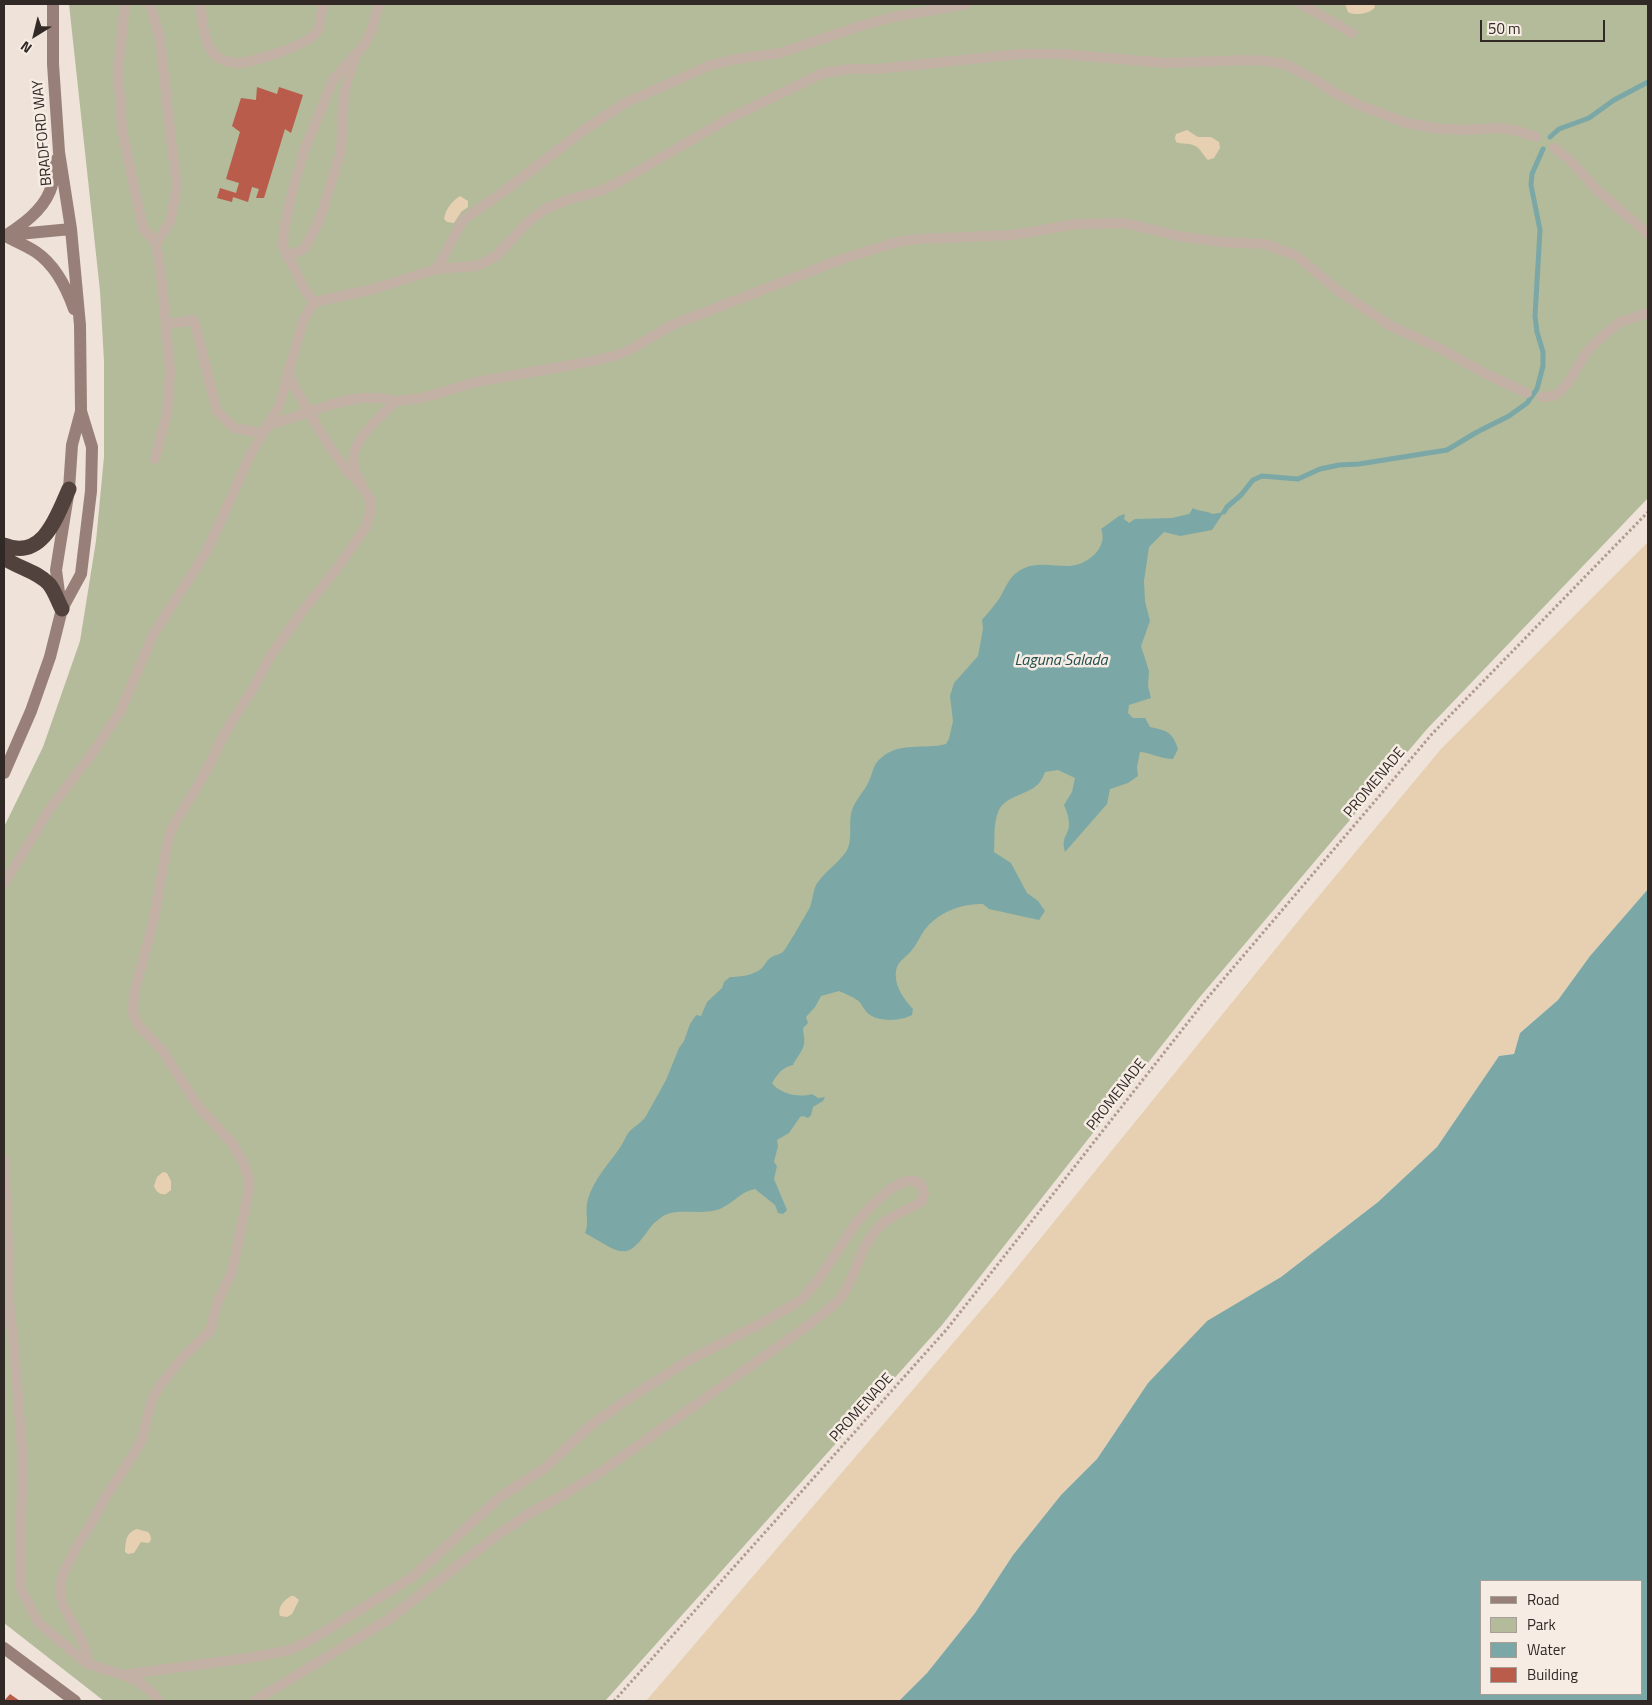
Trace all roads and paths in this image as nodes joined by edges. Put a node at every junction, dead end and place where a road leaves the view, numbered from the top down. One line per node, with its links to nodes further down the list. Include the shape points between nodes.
1 (53, 4): 13 (street, BRADFORD WAY)
2 (125, 4): 17 (lane, via 118,71 122,130 143,228)
3 (150, 4): 17 (lane, via 160,38 177,186 170,222)
4 (200, 4): 5 (lane, via 207,40 214,54 236,63 272,54 311,38 318,31)
5 (323, 4)
6 (380, 4): 10 (lane, via 372,29)
7 (967, 4): 19 (lane, via 857,27 780,53 712,65 625,103 463,220)
8 (1301, 4): 9 (lane)
9 (1352, 33)
10 (357, 54): 18 (lane, via 332,80 304,152 284,228 283,246); 18 (lane, via 344,94 341,151 322,212 304,249)
11 (1536, 137): 19 (lane, via 1515,130 1433,128 1407,123 1336,94 1285,64 1267,61 1166,63 1020,54 850,69 823,73 724,121 619,182 547,208 530,220 496,256 477,266)
12 (1554, 148): 15 (lane)
13 (59, 152): 14 (street, BRADFORD WAY); 16 (street, via 50,192 26,223)
14 (70, 229): 16 (street); 22 (street, BRADFORD WAY)
15 (1648, 234)
16 (4, 236): 22 (street, via 36,252 59,276)
17 (156, 242): 23 (lane)
18 (288, 257): 20 (lane)
19 (437, 269): 20 (lane, via 370,290)
20 (314, 302): 24 (lane, via 303,321)
21 (1648, 313): 26 (lane, via 1620,322 1596,341 1560,392)
22 (80, 324): 28 (street, BRADFORD WAY)
23 (167, 324): 30 (lane, via 194,320 218,411 234,428); 31 (lane, via 170,371 167,414)
24 (288, 370): 29 (lane); 30 (lane, via 279,406)
25 (1527, 393): 27 (lane, via 1389,325 1336,289 1297,256 1265,244 1178,236 1125,223 1077,224 1013,235 897,242 842,259 672,325 617,355)
26 (1542, 397)
27 (396, 401): 29 (lane, via 360,398); 32 (lane, via 368,429 354,453 354,466)
28 (80, 411): 33 (street, via 72,445); 37 (street, via 92,448 91,491 82,574)
29 (309, 412): 30 (lane); 32 (lane, via 335,455)
30 (264, 430): 39 (lane, via 205,554 153,635 120,712 49,810)
31 (155, 459)
32 (361, 485): 42 (lane, via 370,499 371,510 366,527 271,655 169,835 153,923 134,993 133,1013 138,1025 162,1050 198,1106 232,1143 249,1179 248,1194 232,1272 218,1301 210,1331 159,1386 137,1449 105,1498 62,1576 62,1603 82,1641)
33 (69, 489): 35 (highway, via 43,539 26,547); 37 (street, via 56,570)
34 (1648, 512): 47 (path, PROMENADE, via 1432,734 1204,1002 947,1329)
35 (4, 545)
36 (4, 558): 37 (highway, via 41,577 50,586)
37 (62, 610): 38 (street, via 31,711)
38 (4, 773)
39 (4, 884)
40 (4, 1158): 42 (lane, via 9,1302 23,1460 21,1588 38,1622)
41 (4, 1648): 44 (street)
42 (88, 1664): 43 (lane)
43 (122, 1675): 45 (lane, via 144,1686); 46 (lane, via 255,1657 290,1650 309,1641 414,1576 500,1496 545,1468 590,1426 628,1399 689,1360 796,1303 818,1280 856,1222 876,1200 902,1183 911,1180 921,1184 922,1202 894,1216 874,1232 842,1297 810,1324 599,1473 496,1536 389,1619)
44 (74, 1701)
45 (159, 1701)
46 (254, 1701)
47 (614, 1701)

